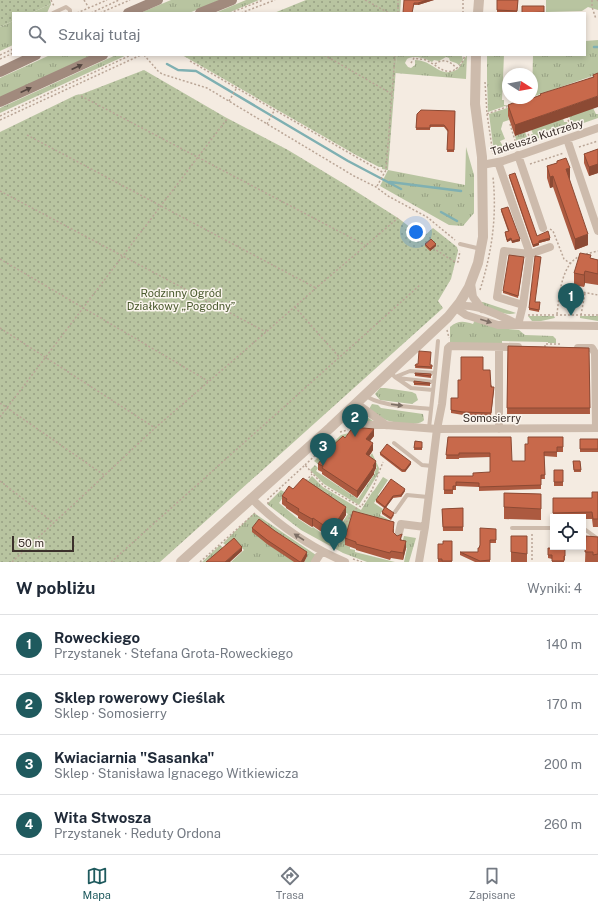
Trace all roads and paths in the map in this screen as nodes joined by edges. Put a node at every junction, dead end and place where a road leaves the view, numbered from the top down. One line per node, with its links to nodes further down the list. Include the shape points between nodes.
1 (84, 0): 15 (path)
2 (107, 0): 15 (path)
3 (119, 0): 14 (path); 19 (path)
4 (130, 0): 14 (path)
5 (158, 0): 21 (main road)
6 (232, 0): 22 (main road)
7 (264, 0): 23 (path)
8 (275, 0): 24 (path)
9 (365, 0): 25 (path)
10 (398, 0): 26 (path)
11 (463, 0): 27 (path)
12 (479, 0): 28 (street)
13 (592, 0): 29 (path)
14 (120, 4): 20 (path)
15 (90, 8): 18 (path)
16 (55, 12): 17 (lane, via 66,7)
17 (70, 12)
18 (80, 12)
19 (93, 12)
20 (102, 12)
21 (130, 12)
22 (202, 12)
23 (233, 12)
24 (244, 12)
25 (387, 12)
26 (398, 12)
27 (462, 12)
28 (478, 12)
29 (596, 19)
30 (12, 49): 32 (path)
31 (12, 53): 42 (path)
32 (0, 55)
33 (34, 56): 47 (main road)
34 (101, 56): 59 (main road, one-way to 34)
35 (129, 56): 63 (path)
36 (139, 56): 66 (path)
37 (145, 56): 58 (path, via 162,74 206,88)
38 (326, 56): 54 (path)
39 (395, 56): 54 (path)
40 (465, 56): 46 (path)
41 (476, 56): 80 (street, via 475,104)
42 (0, 59)
43 (190, 61): 53 (path)
44 (411, 63): 45 (path, via 414,58)
45 (434, 65): 46 (path, via 444,71); 46 (path, via 439,61 446,61)
46 (457, 69)
47 (0, 72)
48 (598, 75): 49 (path)
49 (589, 78): 51 (path); 52 (path)
50 (485, 79): 62 (path)
51 (583, 80)
52 (591, 84)
53 (236, 88): 58 (path); 61 (path)
54 (392, 94): 82 (path)
55 (544, 94): 57 (path)
56 (81, 96): 78 (path)
57 (538, 96)
58 (229, 101): 67 (path)
59 (0, 102)
60 (512, 105): 62 (path)
61 (274, 112): 67 (path); 82 (path)
62 (487, 114): 79 (path)
63 (0, 116)
64 (567, 116): 70 (path)
65 (227, 119): 78 (path)
66 (0, 120)
67 (267, 124): 83 (path)
68 (510, 124): 77 (path)
69 (598, 128): 73 (street, Tadeusza Kutrzeby)
70 (571, 129)
71 (527, 130): 75 (path)
72 (27, 135): 85 (path)
73 (566, 139): 76 (street); 77 (street, Tadeusza Kutrzeby)
74 (598, 141): 76 (path)
75 (531, 143)
76 (571, 150): 81 (path); 88 (street)
77 (518, 152): 79 (street, Tadeusza Kutrzeby); 81 (street)
78 (198, 157): 85 (path); 90 (path)
79 (495, 160): 80 (street, Tadeusza Kutrzeby); 95 (street)
80 (482, 165): 93 (street)
81 (522, 167): 87 (street)
82 (384, 173): 83 (path)
83 (376, 187): 89 (path, via 427,217)
84 (0, 191): 96 (path)
85 (162, 205): 96 (path); 100 (path)
86 (398, 218): 90 (path)
87 (544, 228)
88 (598, 231)
89 (460, 244): 92 (path, via 458,262); 93 (lane)
90 (365, 245): 100 (path)
91 (550, 247): 95 (street)
92 (433, 248)
93 (482, 249): 98 (street)
94 (598, 251): 101 (path, via 574,260 562,279)
95 (530, 254): 104 (street); 104 (street, via 504,251 497,297)
96 (124, 256): 105 (path); 117 (path)
97 (0, 259): 105 (path)
98 (472, 278): 107 (street); 108 (street, via 473,297)
99 (420, 285): 125 (path)
100 (316, 288): 106 (path)
101 (560, 288): 102 (path); 110 (path)
102 (585, 293): 103 (path); 111 (path)
103 (598, 295)
104 (523, 305): 113 (street)
105 (84, 307): 124 (path); 128 (path)
106 (295, 307): 117 (path); 125 (path)
107 (456, 308): 108 (street, via 465,306); 113 (street, one-way to 113, via 466,315 493,324); 127 (street)
108 (482, 309): 113 (street)
109 (546, 314): 110 (path)
110 (557, 314): 111 (path)
111 (581, 315): 112 (path)
112 (598, 315)
113 (518, 325): 114 (street)
114 (598, 326)
115 (0, 328): 124 (path)
116 (446, 328): 119 (path)
117 (266, 332): 128 (path)
118 (438, 341): 126 (lane)
119 (450, 346): 121 (street); 140 (street, via 442,404)
120 (564, 346): 123 (path, via 545,344); 141 (street, via 592,348 595,353)
121 (499, 347): 122 (street); 142 (street)
122 (529, 347)
123 (545, 348)
124 (45, 357): 134 (path); 139 (path)
125 (339, 357): 170 (path)
126 (435, 373): 127 (lane, via 410,371); 129 (lane)
127 (392, 374): 129 (lane); 130 (lane, via 411,388); 131 (street)
128 (208, 381): 139 (path)
129 (434, 382): 130 (lane)
130 (433, 390): 135 (lane)
131 (365, 394): 133 (street); 135 (lane, one-way to 135, via 378,402)
132 (0, 403): 134 (path)
133 (356, 403): 136 (street); 138 (street)
134 (7, 408): 137 (path); 151 (path)
135 (431, 409): 140 (lane)
136 (343, 416): 138 (street, Somosierry, via 357,425); 154 (street)
137 (0, 417)
138 (386, 425): 140 (street, Somosierry)
139 (155, 428): 151 (path)
140 (433, 428): 142 (street, Somosierry); 149 (street)
141 (597, 428): 142 (street, Somosierry)
142 (499, 429)
143 (340, 431): 144 (path)
144 (335, 436)
145 (394, 442): 149 (lane, via 422,465)
146 (325, 446): 148 (path)
147 (383, 462): 156 (path, via 372,490 361,507)
148 (305, 465): 150 (path); 157 (path, via 268,499)
149 (432, 466): 155 (street)
150 (312, 474): 153 (path); 156 (path, via 324,486)
151 (104, 475): 160 (path)
152 (0, 481): 160 (path)
153 (303, 484)
154 (251, 498): 168 (street, one-way to 154, via 280,524); 171 (street)
155 (428, 498): 158 (lane, via 407,495); 161 (street)
156 (358, 506): 168 (path)
157 (270, 508)
158 (395, 512)
159 (260, 514): 172 (path, via 254,513)
160 (54, 523): 169 (path)
161 (425, 527): 166 (street, via 399,523); 175 (street)
162 (512, 528): 163 (lane)
163 (532, 528): 164 (lane); 176 (path)
164 (550, 528)
165 (586, 530): 167 (lane)
166 (398, 537)
167 (598, 540)
168 (324, 552): 173 (street); 174 (street)
169 (12, 562)
170 (111, 562)
171 (180, 562)
172 (200, 562)
173 (315, 562)
174 (345, 562)
175 (419, 562)
176 (532, 562)

